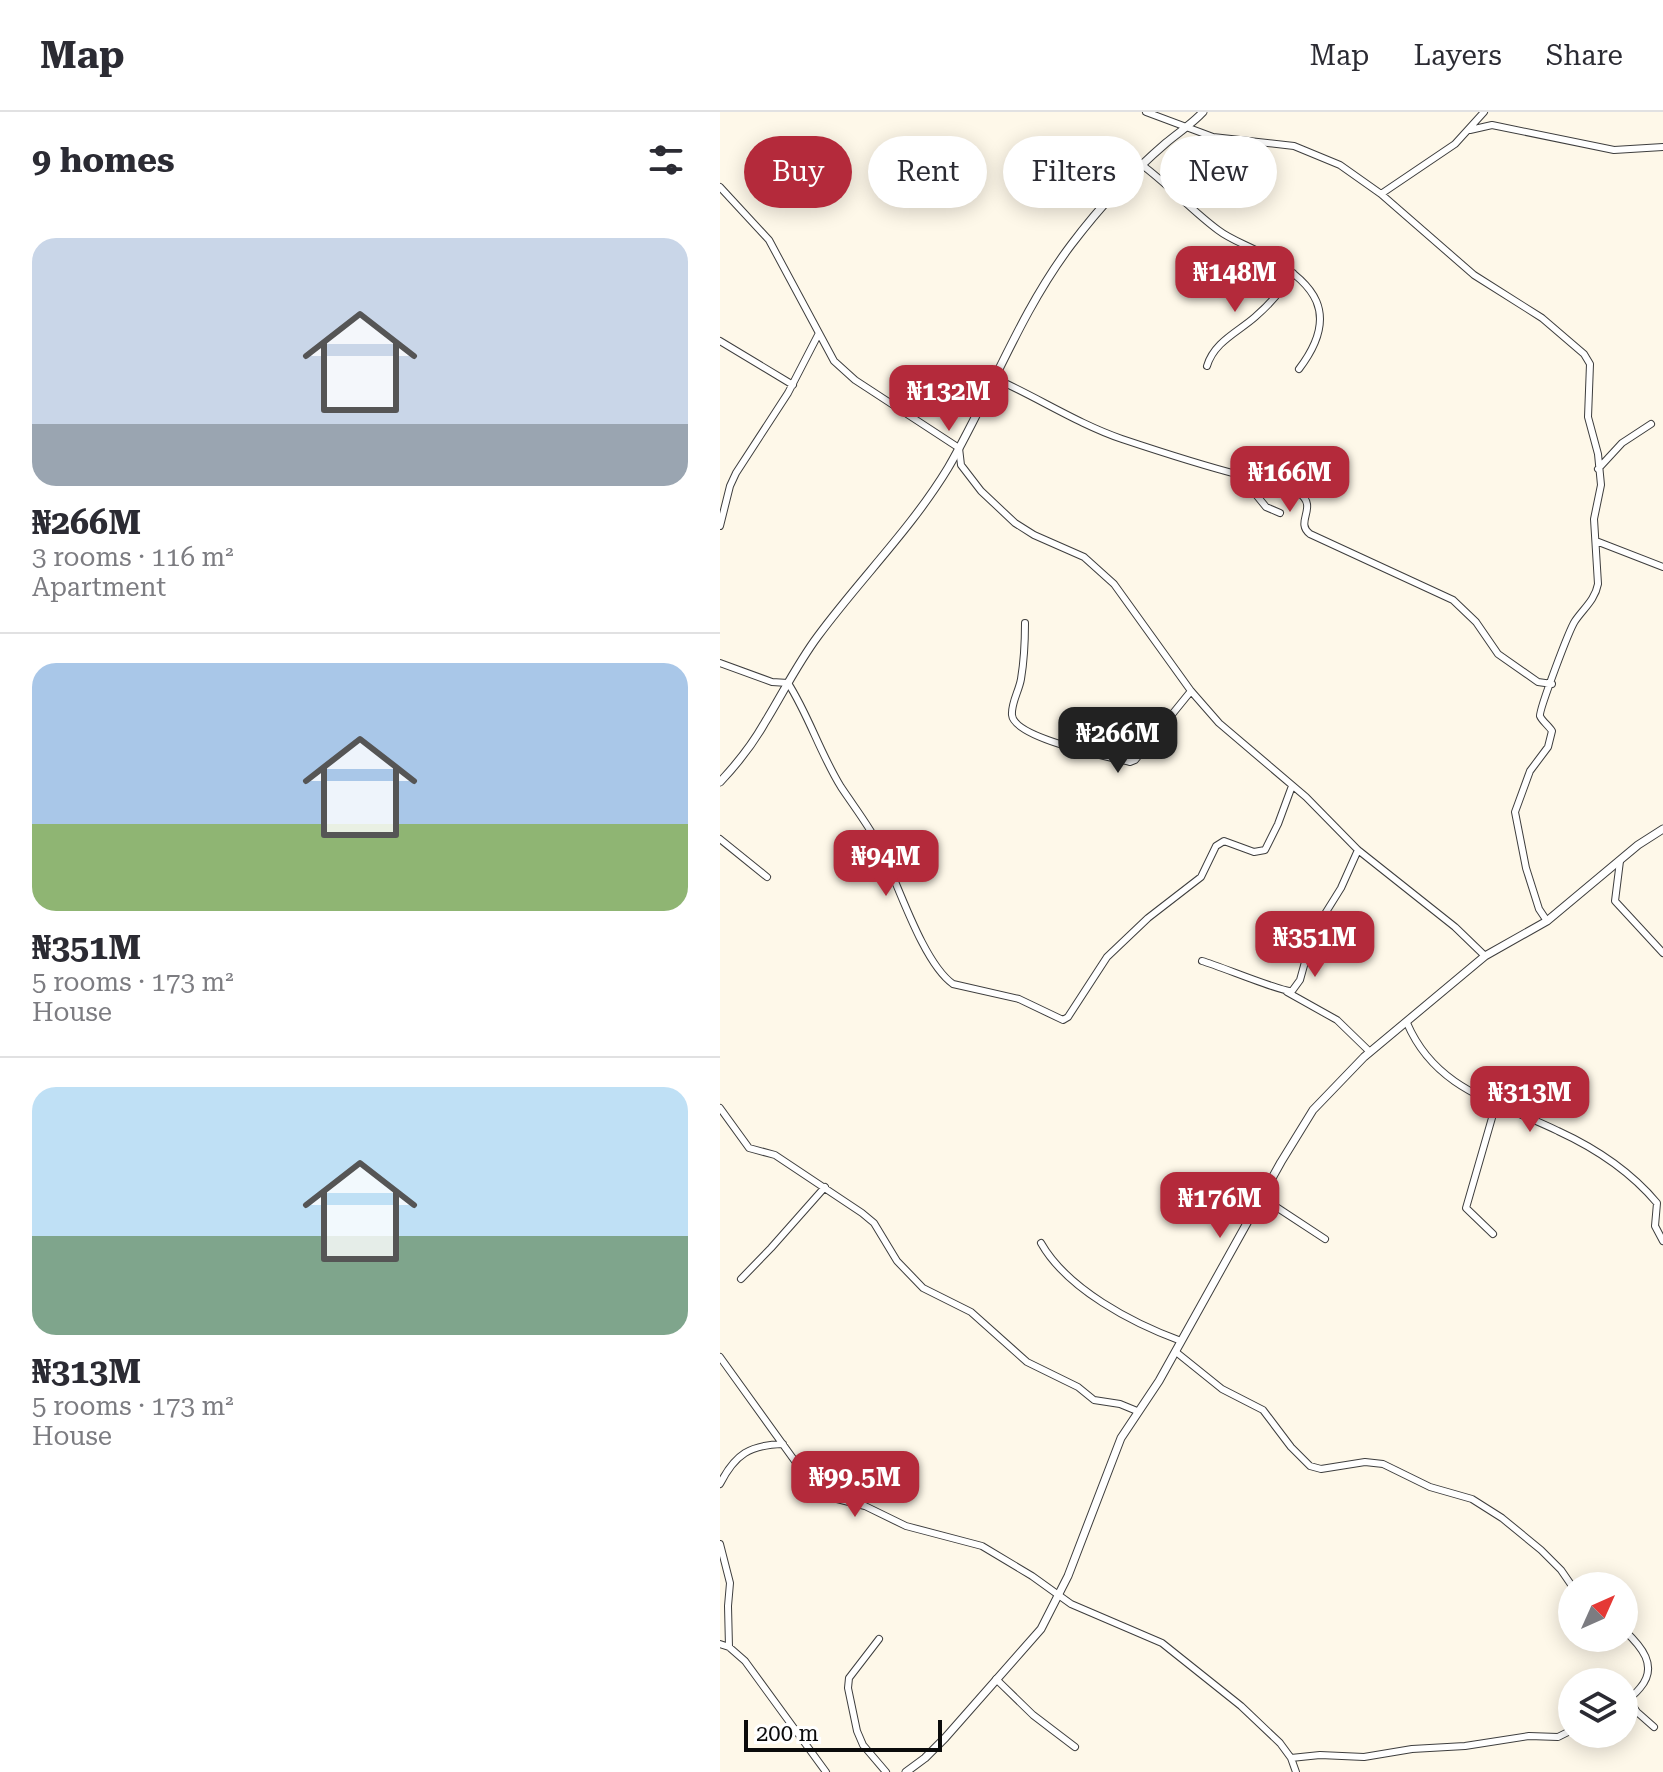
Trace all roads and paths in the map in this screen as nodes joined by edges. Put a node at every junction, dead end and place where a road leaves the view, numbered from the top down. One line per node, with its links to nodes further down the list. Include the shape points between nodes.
1 (1146, 112): 4 (street)
2 (1203, 112): 4 (street)
3 (1484, 112): 5 (street)
4 (1188, 129): 7 (street); 10 (street, via 1228,140 1294,146 1340,165)
5 (1470, 130): 6 (street, via 1492,125 1614,150); 10 (street)
6 (1663, 147)
7 (1144, 163)
8 (1144, 167): 12 (street, via 1217,230)
9 (720, 187): 13 (street, via 769,240)
10 (1381, 194): 23 (street, via 1474,275 1542,318 1588,359 1588,417)
11 (1101, 208): 19 (street, via 1052,271)
12 (1293, 273): 17 (street, via 1257,315 1218,345); 18 (street, via 1313,294 1321,313 1312,349)
13 (818, 335): 15 (street); 16 (street)
14 (720, 341): 20 (street)
15 (811, 352): 16 (street); 20 (street)
16 (828, 353): 22 (street, via 855,380)
17 (1207, 366)
18 (1299, 369)
19 (994, 378): 22 (street); 24 (street, via 1118,438)
20 (793, 385): 26 (street, via 730,486)
21 (1651, 424): 23 (street, via 1622,443)
22 (959, 448): 31 (street, via 912,521 816,638); 33 (street, via 961,465 1015,523 1084,557 1114,584)
23 (1598, 469): 27 (street)
24 (1240, 475): 25 (street, via 1266,507); 32 (street, via 1298,492 1307,502 1304,530 1453,600 1508,663 1538,682)
25 (1280, 513)
26 (720, 526)
27 (1596, 541): 28 (street); 32 (street, via 1596,594 1567,636)
28 (1663, 567)
29 (1025, 623): 33 (street, via 1012,718 1036,735 1130,762)
30 (720, 663): 31 (street)
31 (788, 683): 34 (street); 35 (street, via 880,848 940,973 953,984 1006,995 1063,1020 1123,940 1201,877 1216,846 1224,841 1254,852 1265,850)
32 (1552, 684): 41 (street, via 1540,711 1551,737 1530,771 1515,812 1526,868)
33 (1191, 691): 35 (street, via 1219,723)
34 (720, 782)
35 (1292, 786): 38 (street)
36 (1663, 829): 39 (street)
37 (720, 839): 40 (street)
38 (1358, 850): 43 (street); 45 (street, via 1313,933 1300,980)
39 (1620, 861): 41 (street); 42 (street, via 1615,901)
40 (767, 877)
41 (1547, 921): 43 (street)
42 (1663, 953)
43 (1485, 956): 46 (street)
44 (1202, 961): 45 (street)
45 (1287, 992): 47 (street, via 1337,1020)
46 (1407, 1023): 47 (street); 48 (street, via 1415,1041 1449,1078)
47 (1370, 1052): 51 (street, via 1313,1110)
48 (1496, 1104): 52 (street, via 1466,1208); 54 (street, via 1566,1134 1616,1165 1657,1203 1655,1226)
49 (720, 1108): 50 (street, via 749,1148 775,1155)
50 (825, 1187): 56 (street); 60 (street, via 874,1223 897,1261 923,1288 971,1312 1027,1362 1094,1400)
51 (1261, 1197): 53 (street); 57 (street)
52 (1493, 1234)
53 (1325, 1239)
54 (1663, 1241)
55 (1041, 1243): 57 (street, via 1051,1260 1115,1311)
56 (741, 1279)
57 (1181, 1341): 58 (street)
58 (1176, 1352): 60 (street); 64 (street, via 1222,1389 1263,1410 1310,1466 1383,1464 1430,1487 1472,1499 1502,1518)
59 (720, 1357): 61 (street)
60 (1137, 1411): 65 (street, via 1104,1478)
61 (783, 1444): 62 (street, via 743,1453); 65 (street, via 822,1494 865,1506 906,1526 982,1546)
62 (720, 1484)
63 (720, 1544): 69 (street, via 730,1583)
64 (1562, 1572)
65 (1059, 1595): 70 (street, via 1041,1629); 76 (street, via 1086,1612 1162,1643 1241,1706)
66 (879, 1639): 78 (street, via 853,1672 848,1688 863,1745)
67 (720, 1644): 69 (street)
68 (1638, 1646): 71 (street, via 1650,1668)
69 (729, 1647): 77 (street, via 756,1675)
70 (996, 1679): 75 (street); 79 (street, via 945,1738)
71 (1638, 1688)
72 (1638, 1713): 73 (street)
73 (1654, 1727)
74 (1558, 1737): 76 (street, via 1364,1757)
75 (1075, 1747)
76 (1291, 1758): 80 (street)
77 (826, 1772)
78 (886, 1772)
79 (906, 1772)
80 (1296, 1772)

